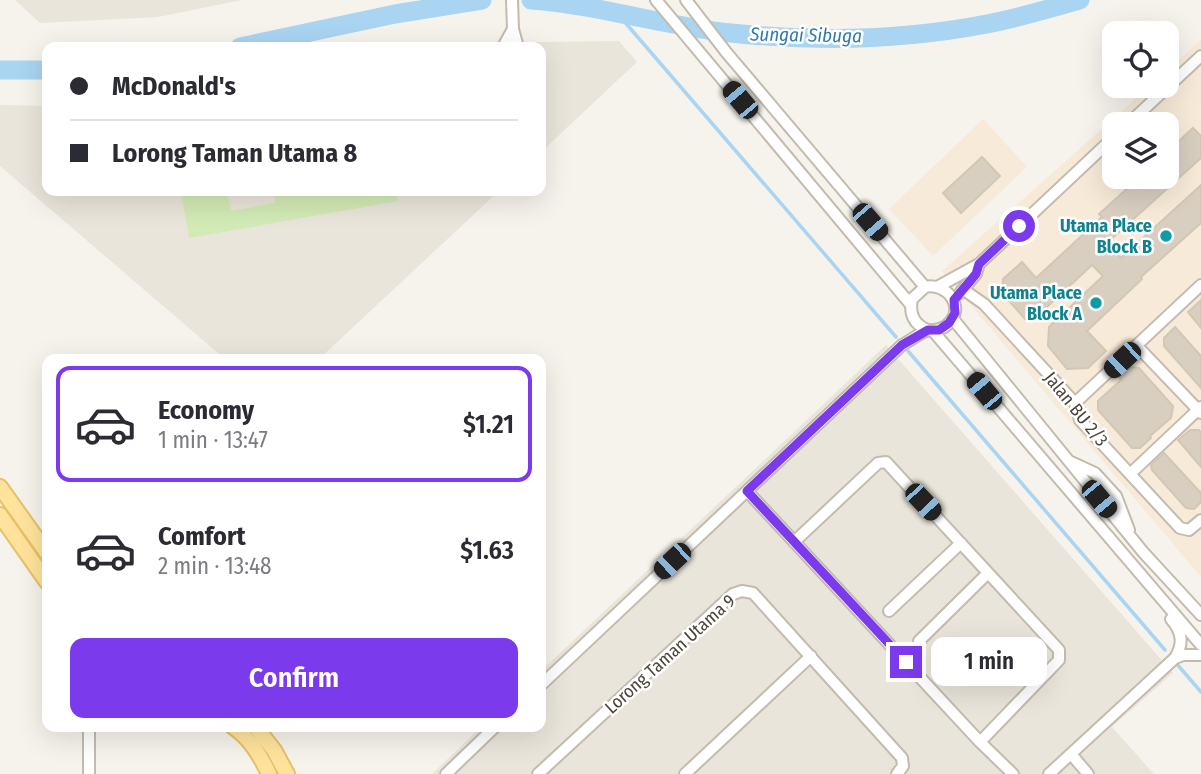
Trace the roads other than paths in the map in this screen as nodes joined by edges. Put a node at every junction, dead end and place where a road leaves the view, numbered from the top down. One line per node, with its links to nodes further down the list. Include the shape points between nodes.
1 (512, 0): 4 (street)
2 (657, 1): 16 (street)
3 (686, 1): 13 (street)
4 (513, 25): 5 (street); 6 (street)
5 (505, 42)
6 (517, 42)
7 (1201, 56): 8 (street)
8 (1141, 112)
9 (1102, 148): 10 (street)
10 (979, 264): 12 (street); 14 (street)
11 (1201, 285): 21 (street)
12 (939, 286): 13 (street); 15 (street)
13 (925, 287): 16 (street, via 915,294)
14 (964, 289): 15 (street); 22 (street, Jalan BU 2/3, via 984,304)
15 (954, 300): 17 (street)
16 (911, 306): 18 (street)
17 (953, 318): 19 (street, via 944,327); 36 (street, via 1131,537)
18 (914, 320): 19 (street); 20 (street)
19 (931, 330): 20 (street); 34 (street)
20 (902, 345): 26 (street)
21 (1137, 346): 22 (street); 23 (street)
22 (1075, 404): 24 (street, Jalan BU 2/3, via 1080,420)
23 (1200, 410): 24 (street)
24 (1130, 474): 28 (street, Jalan BU 2/3, via 1180,528 1186,531)
25 (0, 487): 31 (main road)
26 (747, 491): 29 (street); 42 (street)
27 (0, 515): 33 (main road)
28 (1201, 520)
29 (794, 542): 30 (street, via 881,461); 47 (street)
30 (961, 543): 32 (street); 35 (street)
31 (42, 546)
32 (988, 573): 37 (street); 47 (street, via 1060,655)
33 (42, 575)
34 (1154, 591): 38 (street); 41 (street, via 1158,605 1181,637)
35 (889, 611)
36 (1199, 612)
37 (919, 641)
38 (1201, 645)
39 (1201, 654): 41 (street)
40 (811, 656): 53 (street, Lorong Taman Utama 9, via 753,593 733,593); 54 (street); 55 (street, Lorong Taman Utama 9, via 902,758)
41 (1175, 658): 48 (street)
42 (546, 679)
43 (89, 732): 49 (street)
44 (239, 732): 50 (main road, via 261,756)
45 (260, 732): 51 (main road)
46 (490, 732): 52 (street)
47 (980, 742): 56 (street)
48 (1071, 754): 57 (street); 58 (street)
49 (89, 774)
50 (269, 774)
51 (287, 774)
52 (446, 774)
53 (538, 774)
54 (685, 774)
55 (897, 774)
56 (1013, 774)
57 (1049, 774)
58 (1088, 774)

